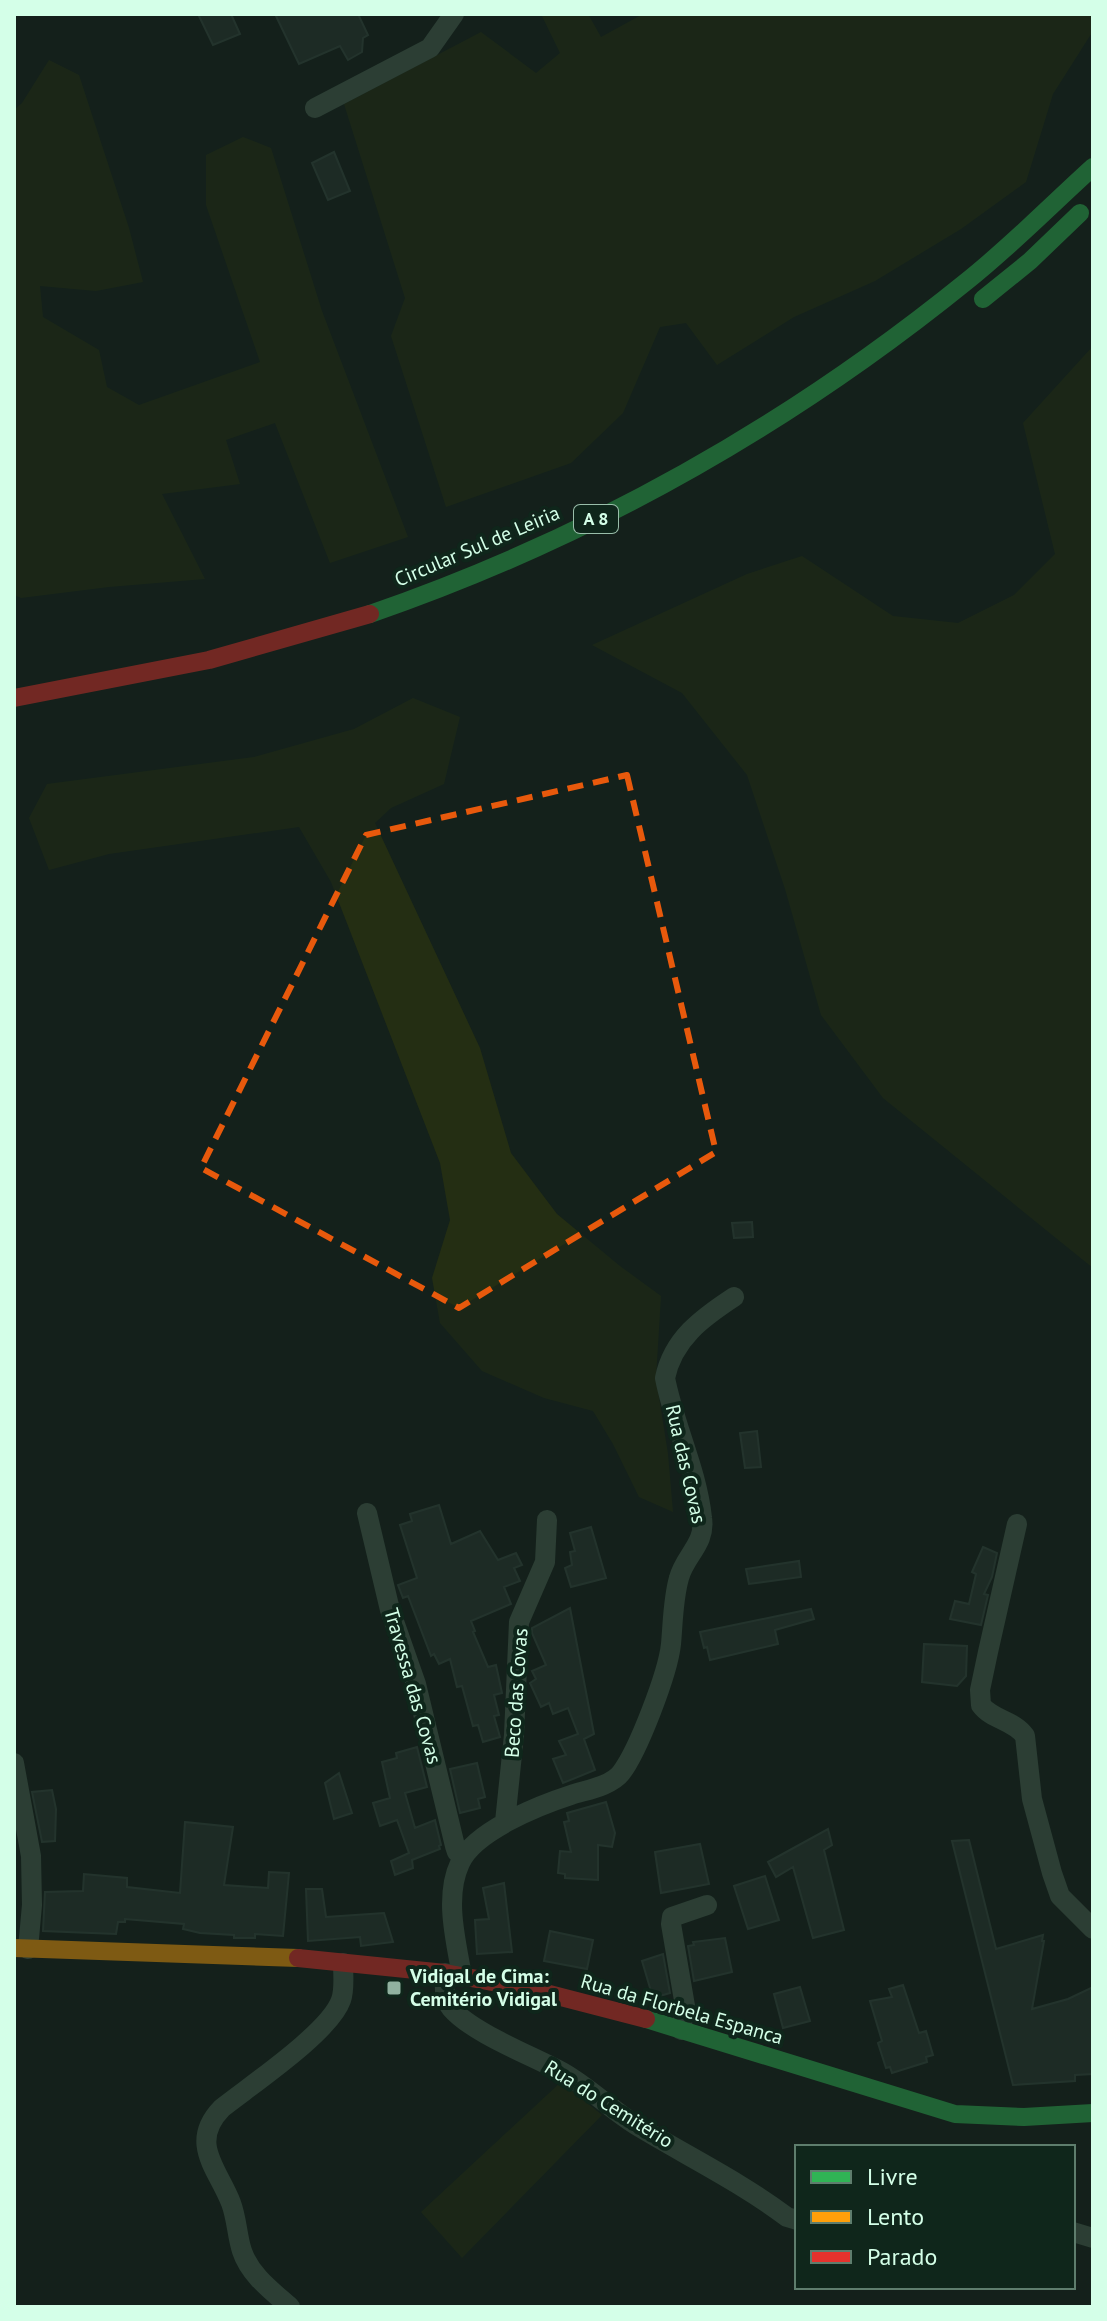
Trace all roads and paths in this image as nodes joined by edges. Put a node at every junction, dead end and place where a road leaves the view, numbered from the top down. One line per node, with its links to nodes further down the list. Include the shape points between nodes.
1 (454, 14): 2 (street, via 430,48)
2 (315, 108)
3 (1093, 167): 6 (main road, Circular Sul de Leiria / A 8, via 966,282 843,374 740,442 546,544 428,593 239,653)
4 (1093, 201): 5 (main road)
5 (973, 308)
6 (14, 698)
7 (734, 1297): 12 (street, Rua das Covas, via 682,1339 665,1378 703,1520 699,1545 681,1570 671,1647 647,1720 619,1777)
8 (367, 1513): 13 (street, Travessa das Covas, via 455,1846)
9 (547, 1520): 12 (street, Beco das Covas, via 545,1562 519,1622)
10 (1017, 1524): 15 (street, via 981,1705 1025,1736 1032,1799 1060,1896)
11 (14, 1763): 16 (street, via 31,1856 32,1905)
12 (505, 1822): 13 (street, Rua das Covas)
13 (464, 1856): 18 (street, via 453,1893)
14 (707, 1905): 19 (street, via 672,1917 685,2006)
15 (1093, 1929)
16 (21, 1949): 17 (main road, Rua da Florbela Espanca)
17 (343, 1963): 18 (main road, Rua da Florbela Espanca); 22 (street, via 342,1998 332,2015 222,2108 207,2134 206,2151 231,2203 246,2260)
18 (454, 1975): 19 (main road, Rua da Florbela Espanca, via 608,2008); 21 (street, Rua do Cemitério, via 446,1998 452,2009)
19 (681, 2030): 20 (main road, Rua da Florbela Espanca, via 955,2114 997,2119)
20 (1093, 2113)
21 (795, 2219)
22 (290, 2307)

